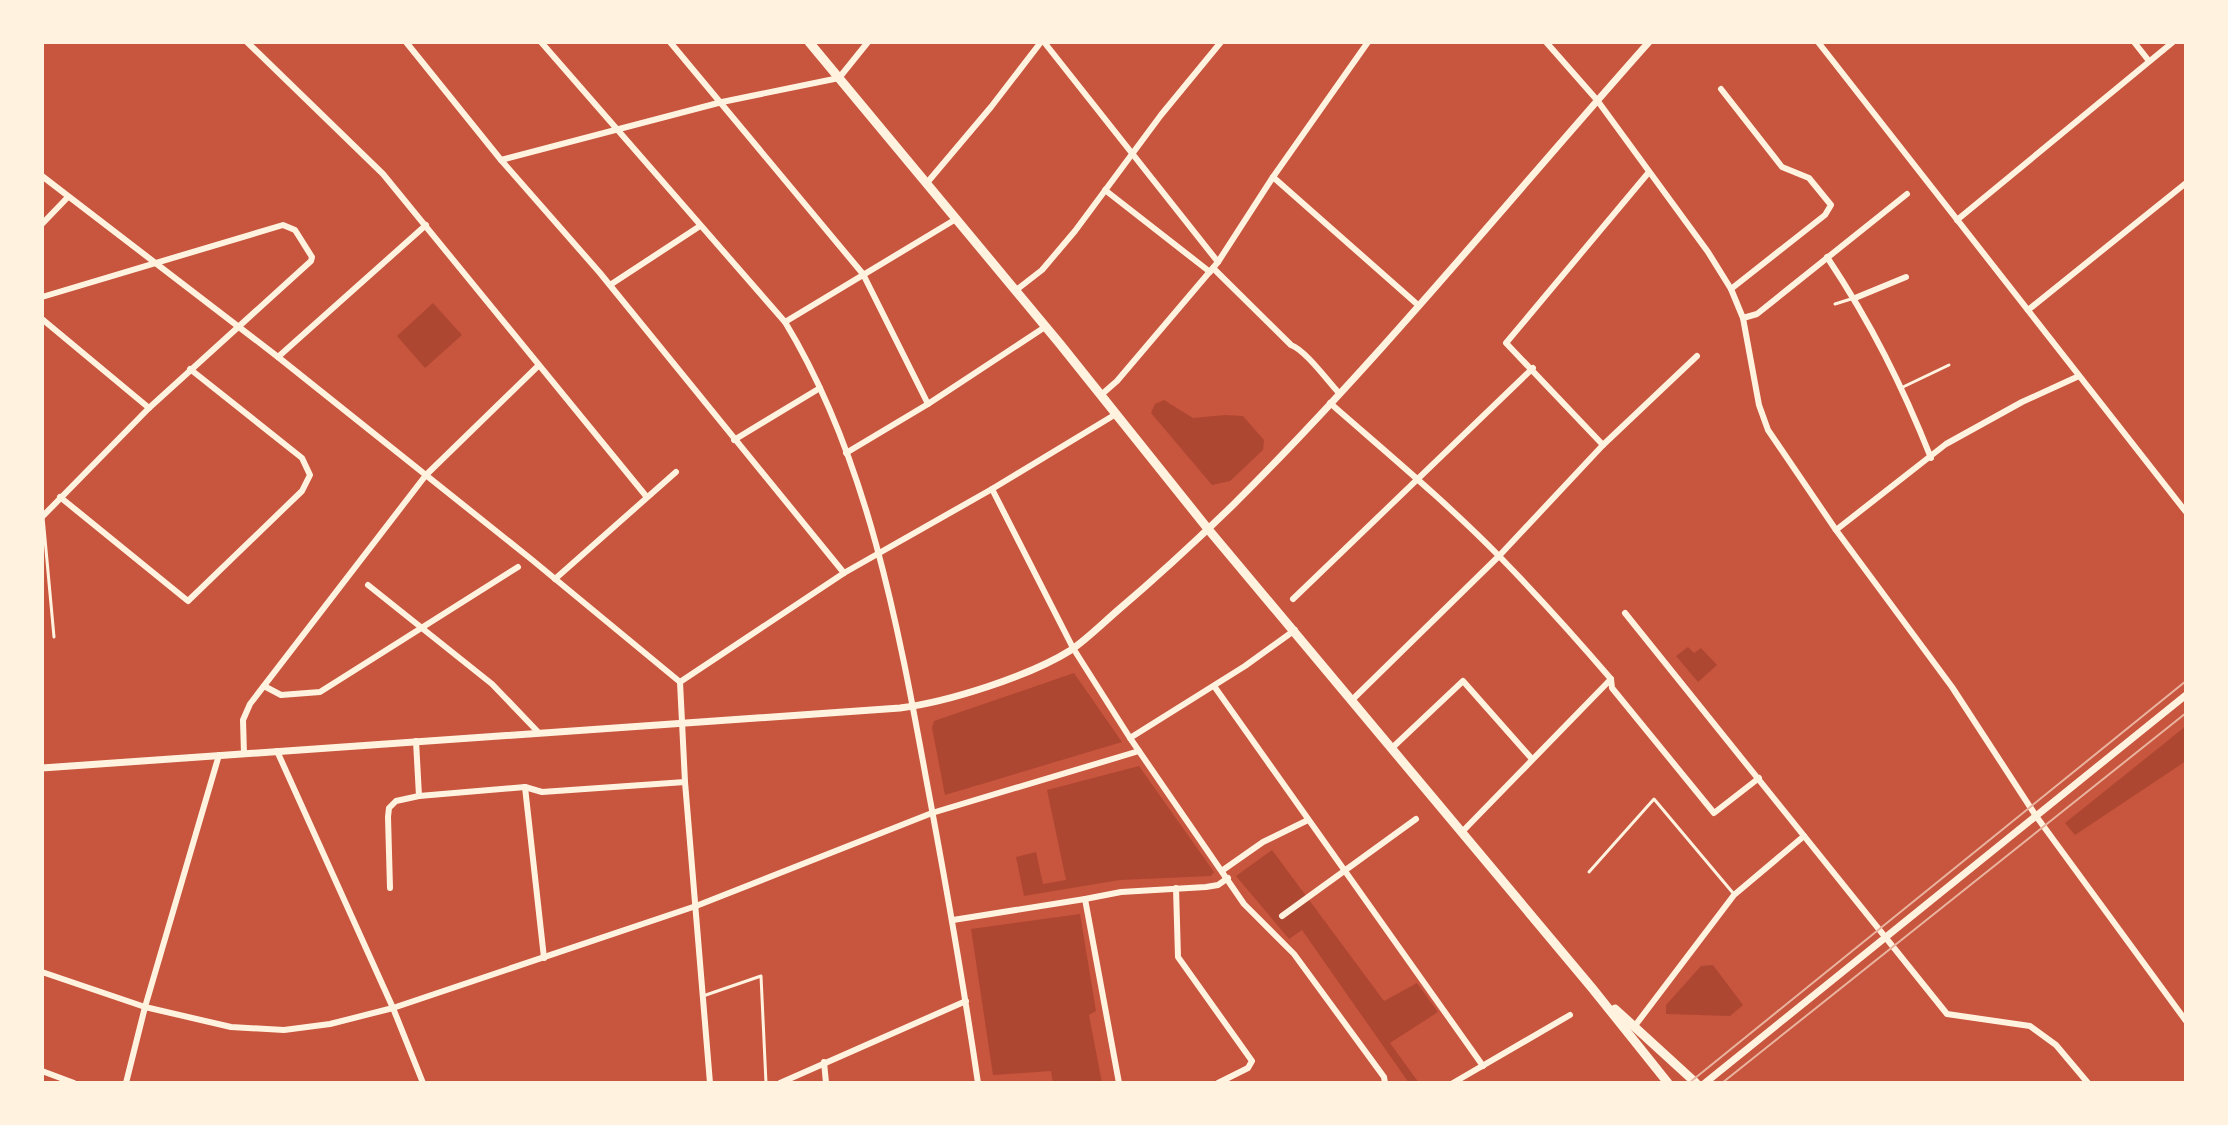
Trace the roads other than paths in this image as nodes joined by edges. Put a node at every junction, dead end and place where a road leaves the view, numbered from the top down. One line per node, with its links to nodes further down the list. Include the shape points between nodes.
1 (247, 42): 34 (street, via 383,174)
2 (406, 42): 22 (street)
3 (541, 42): 20 (street)
4 (670, 42): 19 (street)
5 (809, 42): 16 (main road)
6 (868, 42): 16 (street)
7 (1042, 42): 21 (street); 27 (street)
8 (1221, 42): 21 (street)
9 (1368, 42): 25 (street)
10 (1546, 42): 18 (street)
11 (1649, 42): 18 (street)
12 (1818, 42): 32 (street)
13 (2134, 42): 15 (street)
14 (2173, 42): 15 (street)
15 (2149, 61): 32 (street)
16 (839, 78): 19 (street); 27 (main road)
17 (1721, 89): 42 (street, via 1782,167 1809,178 1831,205)
18 (1597, 100): 23 (street); 47 (street)
19 (722, 102): 20 (street); 39 (street)
20 (615, 129): 22 (street); 35 (street)
21 (1133, 152): 28 (street); 38 (street)
22 (501, 160): 41 (street)
23 (1649, 172): 42 (street); 58 (street, via 1506,343)
24 (42, 176): 30 (street)
25 (1273, 177): 38 (street); 47 (street)
26 (2186, 183): 48 (street)
27 (926, 184): 31 (main road)
28 (1105, 190): 38 (street); 43 (street, via 1042,270)
29 (1907, 194): 36 (street)
30 (67, 198): 33 (street); 37 (street)
31 (956, 219): 39 (street); 43 (main road)
32 (1957, 220): 48 (street)
33 (42, 224)
34 (426, 225): 55 (street); 57 (street)
35 (700, 226): 41 (street); 51 (street)
36 (1827, 257): 45 (street); 49 (street, via 1757,314)
37 (158, 265): 44 (street); 53 (street); 53 (street, via 283,225 295,230 311,260)
38 (1214, 267): 63 (street, via 1305,353); 64 (street)
39 (863, 274): 51 (street); 66 (street)
40 (1906, 277): 45 (street)
41 (610, 285): 69 (street)
42 (1731, 289): 49 (street)
43 (1015, 291): 52 (main road)
44 (42, 297)
45 (1855, 298): 46 (lane); 61 (street)
46 (1835, 304)
47 (1418, 305): 63 (street)
48 (2028, 310): 60 (street)
49 (1743, 318): 83 (street, via 1762,418)
50 (42, 319): 67 (street)
51 (785, 322): 62 (street)
52 (1045, 327): 64 (main road); 66 (street)
53 (237, 328): 55 (street); 59 (street)
54 (1697, 356): 70 (street)
55 (278, 357): 74 (street)
56 (1949, 365): 61 (lane)
57 (538, 366): 74 (street); 77 (street)
58 (1533, 368): 70 (street); 75 (street)
59 (190, 369): 67 (street); 78 (street, via 302,458 310,475 302,491 188,601)
60 (2079, 376): 72 (street, via 2011,407); 80 (street)
61 (1903, 387): 72 (street)
62 (820, 388): 69 (street); 71 (street)
63 (1339, 393): 65 (street)
64 (1101, 395): 68 (main road)
65 (1330, 403): 75 (street); 82 (street)
66 (928, 404): 71 (street)
67 (149, 408): 78 (street)
68 (1116, 414): 76 (street); 82 (main road)
69 (734, 440): 87 (street)
70 (1603, 445): 85 (street)
71 (846, 453): 84 (street)
72 (1931, 458): 83 (street)
73 (676, 472): 77 (street)
74 (426, 475): 88 (street); 98 (street)
75 (1419, 481): 85 (street); 90 (street)
76 (992, 489): 84 (street); 95 (street)
77 (646, 496): 88 (street)
78 (60, 497): 81 (street)
79 (42, 507): 81 (street)
80 (2186, 512)
81 (42, 516): 94 (lane)
82 (1208, 529): 93 (main road); 95 (street)
83 (1836, 530): 119 (street, via 1952,687)
84 (879, 553): 87 (street); 102 (street)
85 (1499, 556): 96 (street); 101 (street)
86 (518, 567): 92 (street)
87 (844, 573): 97 (street)
88 (555, 579): 97 (street)
89 (368, 585): 92 (street)
90 (1293, 599)
91 (1625, 613): 114 (street)
92 (419, 629): 98 (street, via 320,692 281,695); 104 (street, via 492,684)
93 (1295, 630): 99 (street); 101 (main road)
94 (54, 637)
95 (1073, 648): 102 (street, via 998,681); 105 (street)
96 (1611, 679): 112 (street); 114 (street, via 1612,688 1714,813)
97 (680, 682): 103 (street)
98 (264, 686): 110 (street, via 243,720)
99 (1214, 686): 105 (street); 121 (street)
100 (2186, 695): 119 (street)
101 (1352, 700): 107 (main road)
102 (913, 707): 103 (street); 118 (street)
103 (682, 723): 104 (street); 115 (street)
104 (539, 733): 106 (street)
105 (1130, 738): 109 (street)
106 (416, 741): 108 (street); 117 (street)
107 (1392, 748): 112 (street, via 1463,681); 122 (main road)
108 (277, 751): 110 (street); 142 (street)
109 (1139, 751): 118 (street); 124 (street)
110 (244, 754): 111 (street)
111 (219, 755): 113 (street); 141 (street)
112 (1532, 759): 122 (street)
113 (42, 768)
114 (1759, 778): 123 (street)
115 (685, 782): 116 (street, via 542,792); 132 (street)
116 (525, 787): 117 (street); 136 (street)
117 (419, 796): 128 (street, via 389,808)
118 (932, 813): 132 (street); 134 (street)
119 (2036, 816): 135 (street); 144 (street)
120 (1416, 819): 125 (street)
121 (1308, 820): 124 (street); 125 (street)
122 (1462, 832): 138 (main road)
123 (1804, 836): 130 (street); 135 (street)
124 (1223, 870): 127 (street)
125 (1343, 870): 133 (street); 147 (street)
126 (1589, 872): 130 (lane, via 1654,799)
127 (1228, 878): 129 (street, via 1218,885); 159 (street, via 1244,904 1294,954)
128 (390, 888)
129 (1176, 888): 131 (street); 158 (street, via 1178,957 1251,1056 1248,1068)
130 (1734, 895): 145 (street)
131 (1085, 899): 134 (street); 157 (street)
132 (696, 906): 136 (street); 139 (street)
133 (1282, 916)
134 (953, 920): 140 (street)
135 (1884, 937): 163 (street); 164 (street, via 1947,1014 2030,1026 2056,1045)
136 (544, 958): 142 (street)
137 (42, 972): 141 (street)
138 (1592, 988): 145 (main road); 161 (main road)
139 (703, 996): 152 (street); 153 (lane, via 761,976)
140 (966, 1001): 146 (street); 156 (street)
141 (145, 1007): 142 (street, via 231,1027 284,1030); 150 (street)
142 (393, 1008): 151 (street)
143 (1570, 1015): 147 (street)
144 (2186, 1021)
145 (1634, 1027): 162 (main road)
146 (824, 1062): 154 (street); 155 (street)
147 (1483, 1066): 160 (street)
148 (42, 1071): 149 (street)
149 (74, 1083)
150 (126, 1083)
151 (423, 1083)
152 (710, 1083)
153 (766, 1083)
154 (780, 1083)
155 (826, 1083)
156 (978, 1083)
157 (1119, 1083)
158 (1218, 1083)
159 (1385, 1083)
160 (1453, 1083)
161 (1668, 1083)
162 (1696, 1083)
163 (1705, 1083)
164 (2088, 1083)

